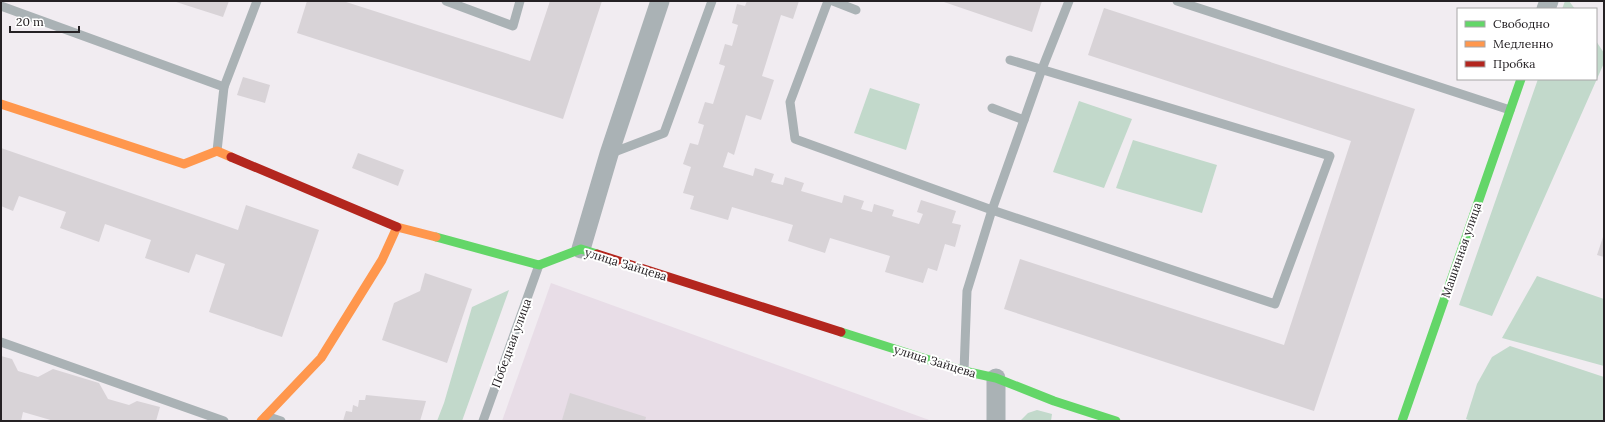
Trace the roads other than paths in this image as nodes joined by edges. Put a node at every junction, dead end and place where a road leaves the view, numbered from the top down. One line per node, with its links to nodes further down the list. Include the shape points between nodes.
1 (257, 1): 15 (lane)
2 (446, 1): 3 (lane, via 513,26)
3 (520, 1)
4 (660, 1): 21 (street)
5 (712, 1): 21 (lane, via 664,133)
6 (828, 1): 22 (lane, via 790,102 795,139)
7 (833, 1): 11 (lane)
8 (1069, 1): 13 (lane)
9 (1177, 1): 18 (lane)
10 (1, 6): 15 (lane)
11 (856, 10)
12 (1010, 60): 13 (lane)
13 (1042, 69): 19 (lane); 22 (lane, via 1330,156 1275,304)
14 (1521, 80): 18 (street, Машинная улица)
15 (224, 87): 20 (lane)
16 (1, 104): 20 (street, via 184,164)
17 (992, 108): 19 (lane)
18 (1510, 110): 35 (street, Машинная улица)
19 (1024, 120): 22 (lane)
20 (217, 151): 23 (street)
21 (609, 154): 24 (street)
22 (992, 210): 27 (lane, via 967,291)
23 (397, 227): 25 (street); 29 (street, via 382,260 321,358)
24 (581, 249): 25 (street, улица Зайцева); 27 (street, улица Зайцева)
25 (539, 265): 32 (lane, Победная улица)
26 (1, 342): 30 (lane)
27 (964, 371): 28 (street, улица Зайцева)
28 (996, 378): 33 (street); 34 (street, улица Зайцева, via 1054,401)
29 (264, 418): 31 (lane)
30 (224, 421)
31 (281, 421)
32 (483, 421)
33 (996, 421)
34 (1116, 421)
35 (1402, 421)

